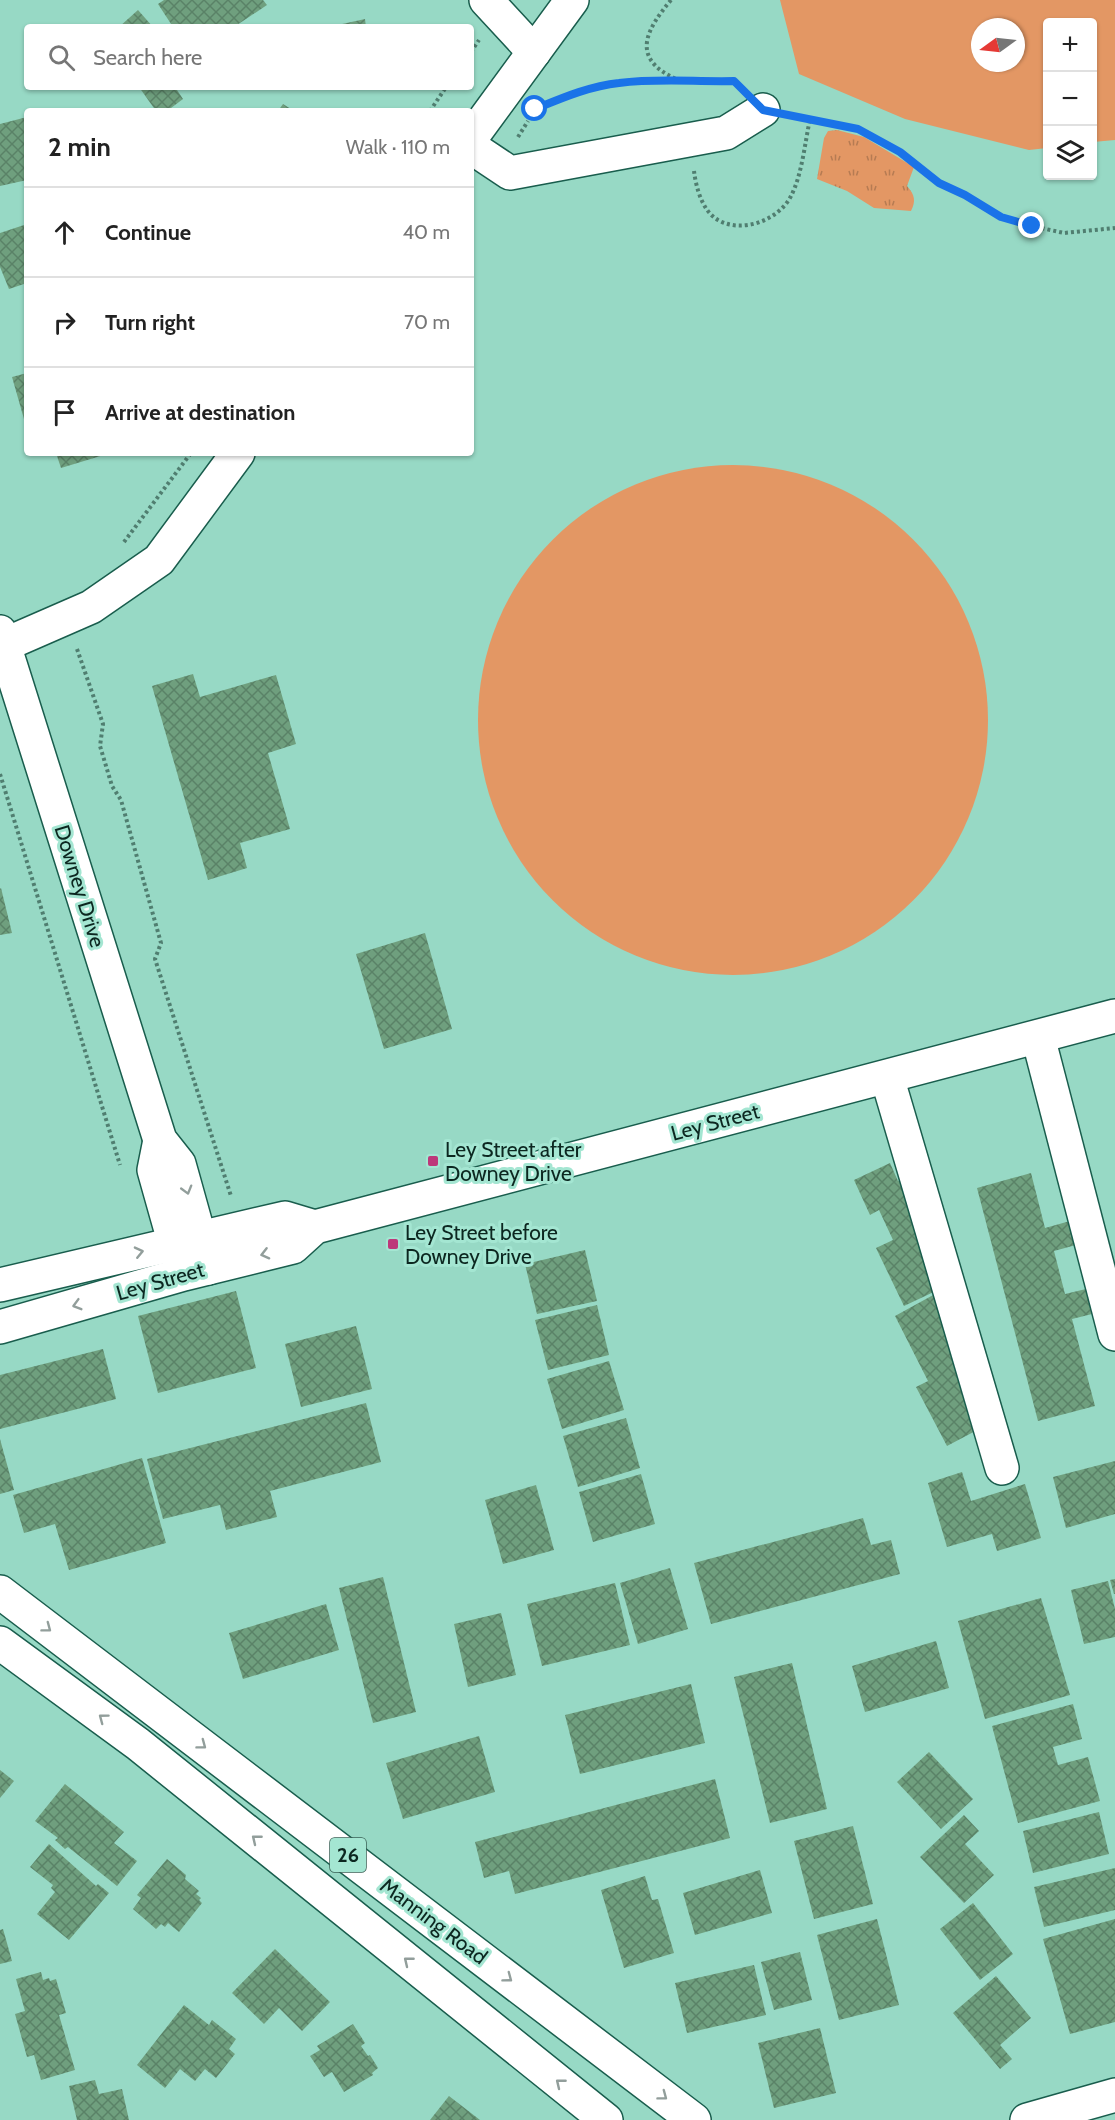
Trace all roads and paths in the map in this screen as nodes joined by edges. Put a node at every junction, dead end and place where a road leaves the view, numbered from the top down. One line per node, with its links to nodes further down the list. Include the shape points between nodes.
1 (486, 0): 4 (street)
2 (572, 0): 4 (street)
3 (671, 0): 5 (path, via 652,23 645,46 658,68)
4 (534, 52): 10 (street)
5 (677, 79): 8 (path, via 734,81); 13 (path, via 617,83 535,109)
6 (444, 90): 7 (path)
7 (432, 108)
8 (763, 110): 9 (path); 11 (street, via 726,133)
9 (810, 119): 11 (path, via 791,196 774,215 752,225 718,220 709,211 696,182); 14 (path, via 858,129 900,152 939,183 1001,217 1065,232)
10 (474, 134)
11 (690, 140): 13 (street, via 510,174)
12 (474, 149): 13 (street)
13 (500, 167)
14 (1115, 228)
15 (188, 456): 17 (path)
16 (236, 456): 18 (street, via 159,560 91,607)
17 (122, 544)
18 (67, 618): 19 (street); 25 (path, via 103,724 100,746 112,786 121,800 161,943 155,959)
19 (2, 638): 26 (street, Downey Drive, via 160,1140 179,1164)
20 (0, 774): 24 (path)
21 (1115, 1017): 22 (street, Ley Street)
22 (1038, 1037): 23 (street, Ley Street); 29 (street)
23 (887, 1077): 26 (street, Ley Street, via 315,1227 292,1247); 30 (street)
24 (123, 1176)
25 (231, 1197)
26 (192, 1256): 27 (street, Ley Street, one-way to 26); 28 (street, Ley Street, one-way to 28)
27 (0, 1285)
28 (0, 1327)
29 (1115, 1334)
30 (1002, 1468)
31 (0, 1592): 35 (street, Manning Road / 26, one-way to 35)
32 (0, 1643): 34 (street, 26, one-way to 32, via 138,1744)
33 (1115, 2095): 36 (street)
34 (606, 2120)
35 (694, 2120)
36 (1027, 2120)

